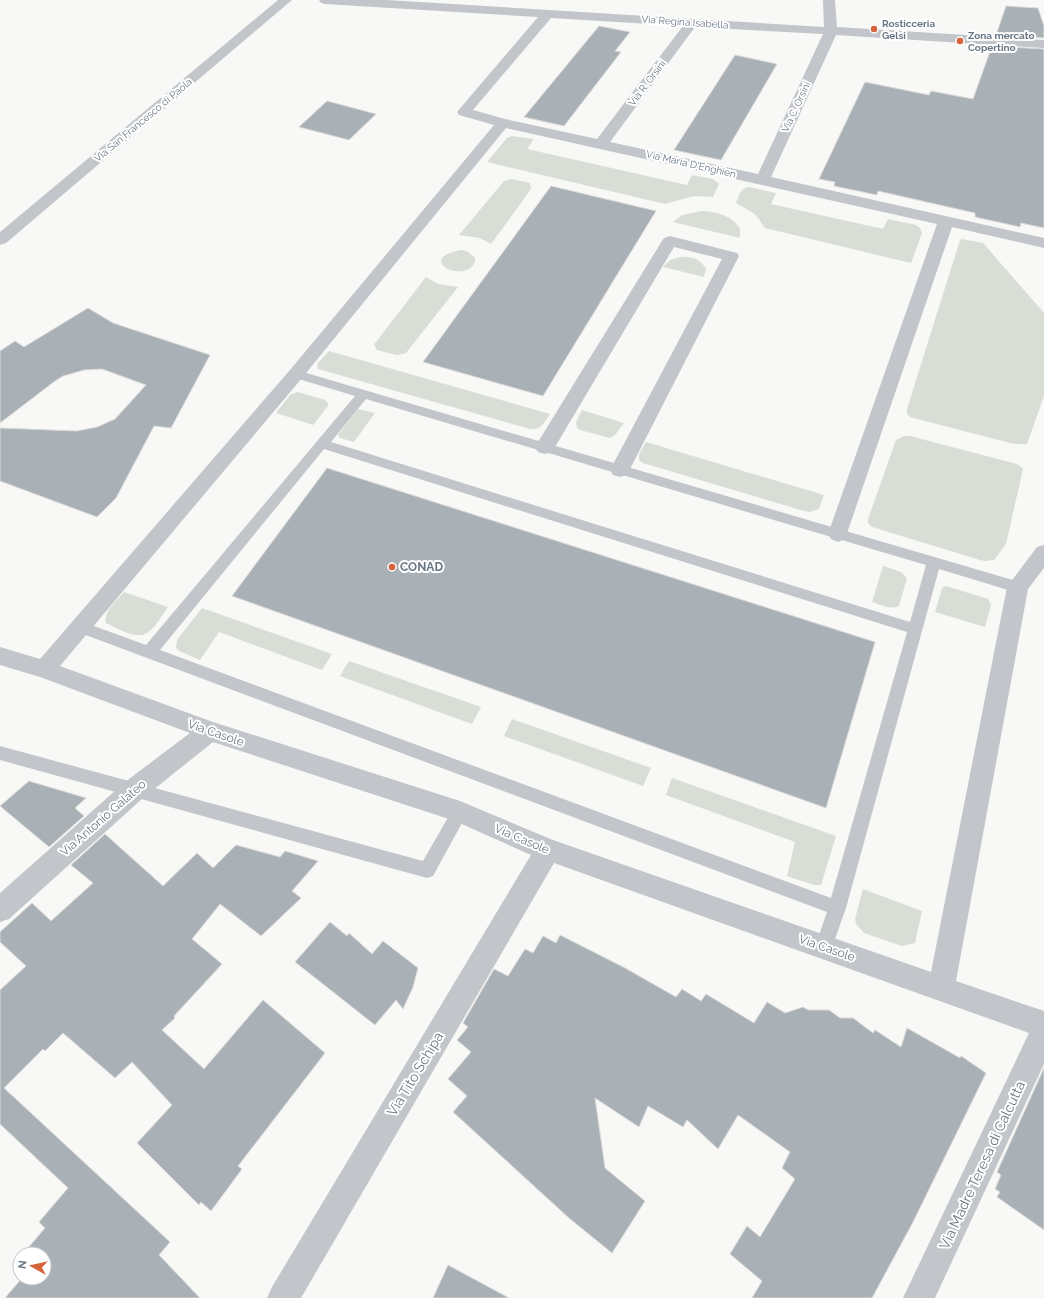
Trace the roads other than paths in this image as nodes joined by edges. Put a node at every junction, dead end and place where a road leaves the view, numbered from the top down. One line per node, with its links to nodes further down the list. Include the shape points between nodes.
1 (286, 0): 13 (street, Via San Francesco di Paola)
2 (325, 0): 4 (street, Via Regina Isabella)
3 (829, 0): 7 (street)
4 (449, 4): 5 (street, Via Regina Isabella)
5 (548, 13): 6 (street, Via Regina Isabella); 9 (street, Via Maria D'Enghien, via 464,112)
6 (692, 22): 7 (street, Via Regina Isabella); 10 (street, Via R. Orsini)
7 (830, 32): 8 (street, Via Regina Isabella); 11 (street, Via C. Orsini)
8 (1044, 44)
9 (503, 123): 10 (street, Via Maria D'Enghien); 15 (street)
10 (602, 144): 11 (street, Via Maria D'Enghien)
11 (762, 181): 12 (street, Via Maria D'Enghien)
12 (946, 222): 14 (street, Via Maria D'Enghien); 20 (street)
13 (0, 240)
14 (1044, 243)
15 (296, 374): 16 (lane); 24 (street)
16 (363, 394): 17 (lane); 18 (lane)
17 (322, 444): 25 (lane); 26 (lane)
18 (545, 447): 19 (lane); 19 (street, via 670,241 731,256)
19 (620, 470): 20 (lane)
20 (838, 534): 22 (lane)
21 (1044, 553): 23 (street)
22 (934, 562): 23 (lane); 25 (lane)
23 (1018, 587): 37 (street)
24 (80, 627): 26 (lane); 28 (street)
25 (916, 629): 34 (lane)
26 (149, 653): 34 (lane)
27 (0, 656): 28 (street, Via Casole)
28 (44, 669): 29 (street, Via Casole)
29 (210, 731): 31 (street, Via Antonio Galateo); 32 (street, Via Casole)
30 (0, 753): 31 (lane)
31 (134, 790): 32 (lane, via 427,870); 35 (street, Via Antonio Galateo)
32 (460, 812): 33 (street, Via Casole)
33 (548, 850): 36 (street, Via Casole); 40 (street, Via Tito Schipa)
34 (837, 908): 36 (lane)
35 (0, 910)
36 (824, 947): 37 (street, Via Casole)
37 (941, 988): 38 (street, Via Casole)
38 (1044, 1025)
39 (1044, 1033): 41 (street, Via Madre Teresa di Calcutta)
40 (283, 1298)
41 (919, 1298)

